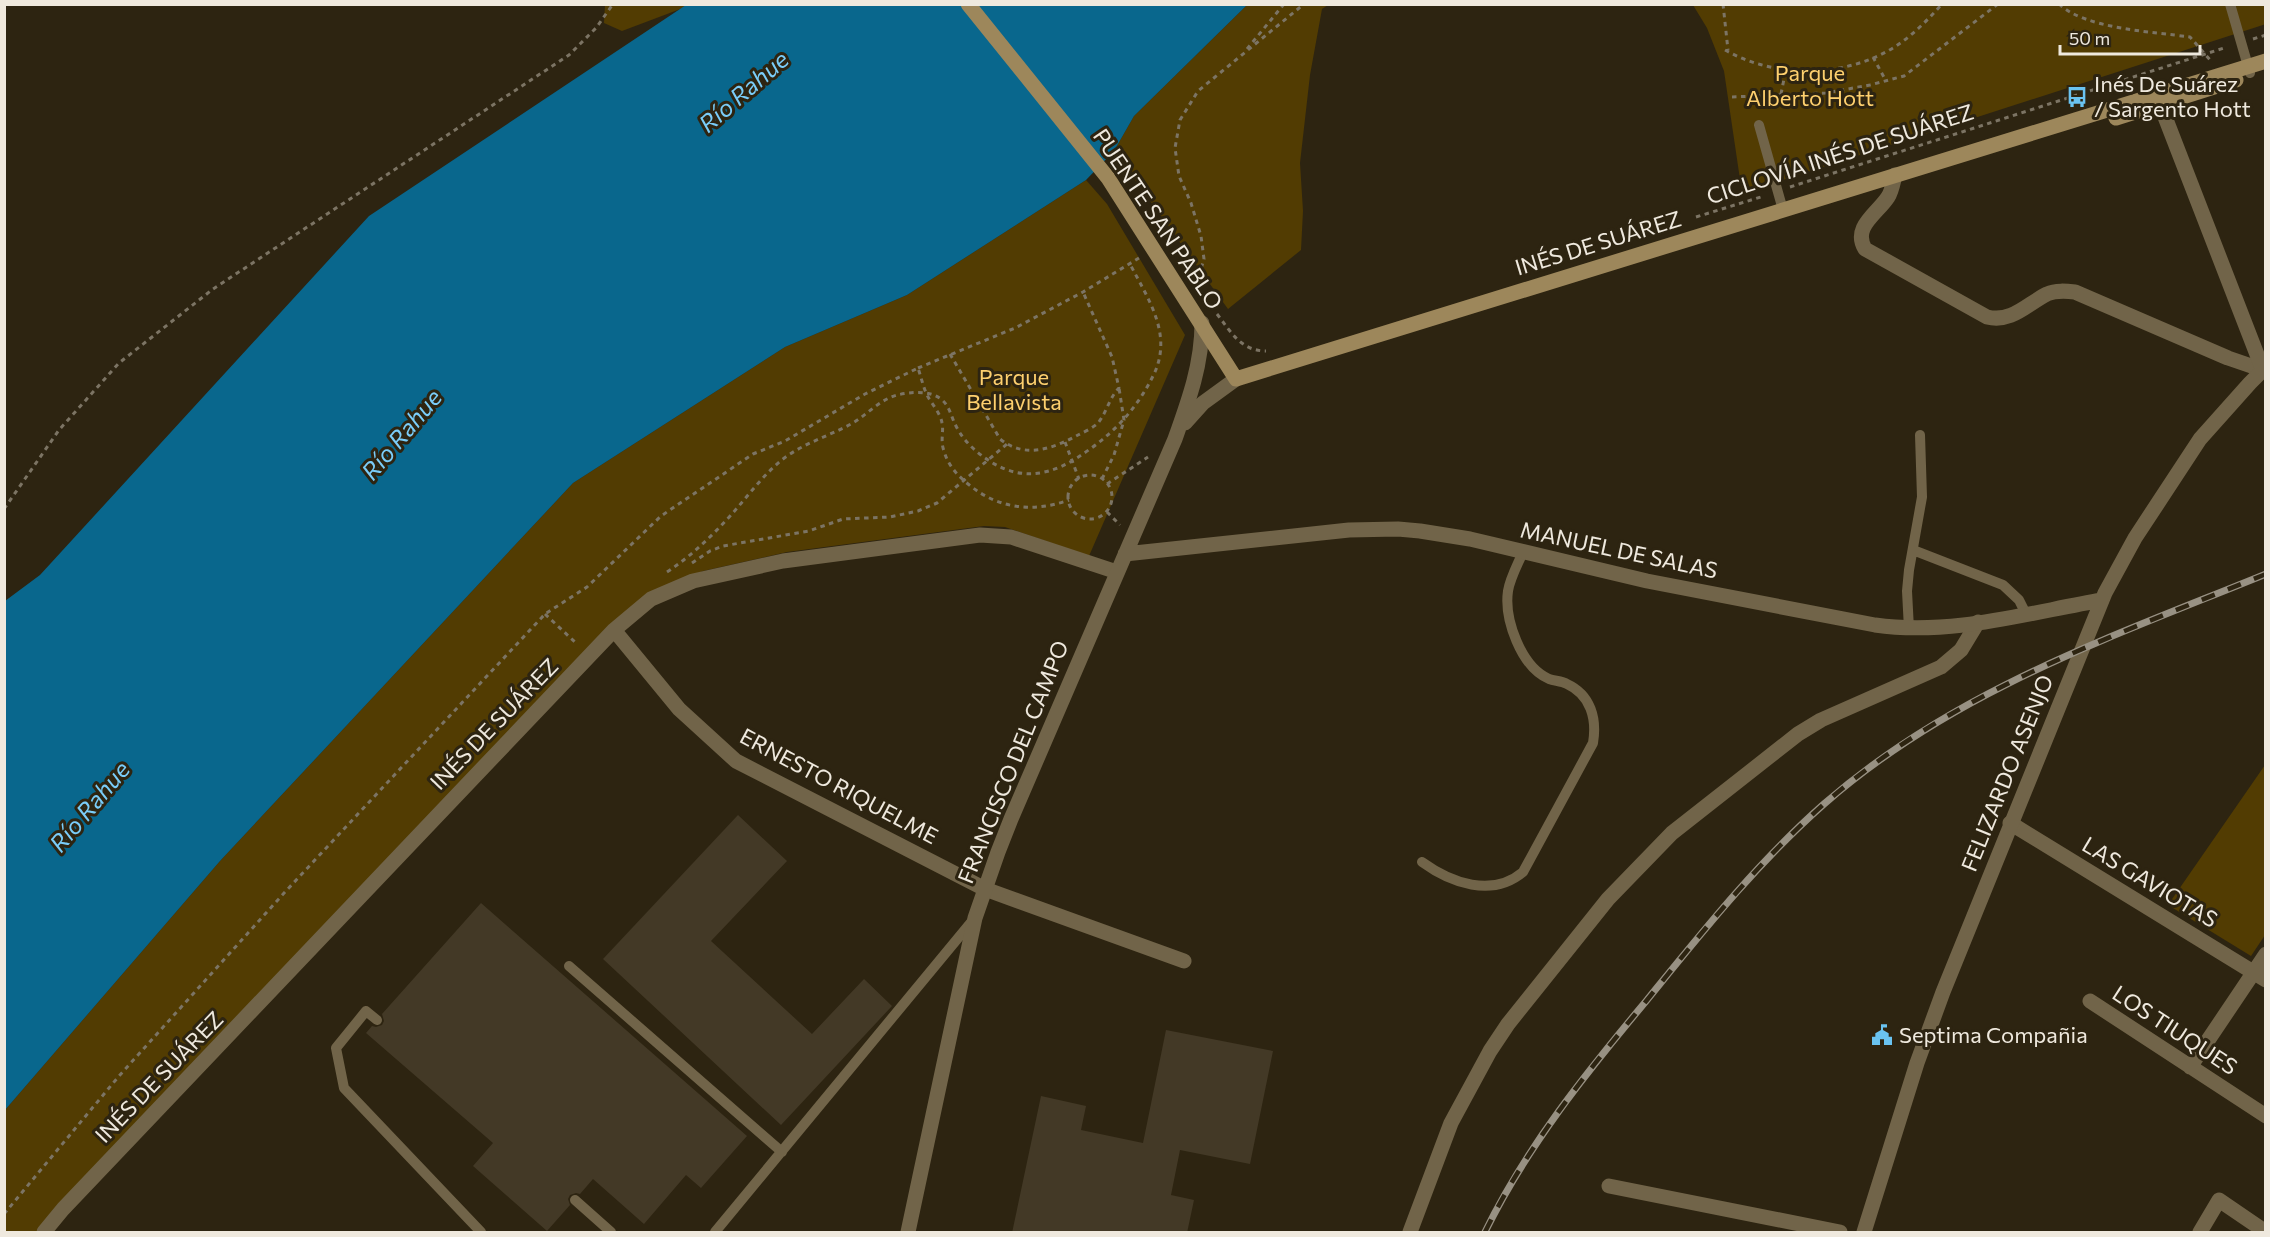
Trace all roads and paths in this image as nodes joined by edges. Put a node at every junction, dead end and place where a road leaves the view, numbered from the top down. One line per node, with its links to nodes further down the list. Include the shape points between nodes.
1 (613, 4): 49 (path, via 569,55 221,283 119,363 59,430)
2 (968, 4): 31 (main road, PUENTE SAN PABLO, via 1108,178)
3 (1284, 4): 13 (path)
4 (1304, 4): 13 (path)
5 (1722, 4): 17 (path, via 1727,51 1772,68)
6 (1942, 4): 14 (path, via 1918,30)
7 (1998, 4): 19 (path, via 1904,76)
8 (2060, 4): 12 (path, via 2077,17 2190,37)
9 (2230, 4): 11 (lane)
10 (2265, 35): 11 (path, CICLOVÍA INÉS DE SUÁREZ)
11 (2242, 42): 12 (path, CICLOVÍA INÉS DE SUÁREZ); 18 (lane)
12 (2205, 54): 16 (path, via 2212,63); 25 (path, CICLOVÍA INÉS DE SUÁREZ)
13 (1242, 55): 28 (path, via 1198,91 1180,120 1175,148 1179,176 1201,236 1204,260 1196,285)
14 (1873, 57): 17 (path, via 1849,66 1810,71); 19 (path)
15 (2265, 63): 18 (main road, INÉS DE SUÁREZ)
16 (2202, 66)
17 (1786, 69): 20 (path)
18 (2249, 70): 22 (main road, INÉS DE SUÁREZ)
19 (1886, 81): 20 (path, via 1826,93)
20 (1781, 94): 21 (path)
21 (1731, 98)
22 (2161, 98): 24 (main road, INÉS DE SUÁREZ); 35 (street)
23 (1759, 125): 25 (lane)
24 (1895, 175): 26 (main road, INÉS DE SUÁREZ); 35 (street, via 1890,194 1863,227 1865,249 1987,317 2007,318 2048,294 2075,292)
25 (1778, 191): 26 (lane); 27 (path, CICLOVÍA INÉS DE SUÁREZ)
26 (1782, 210): 36 (main road, INÉS DE SUÁREZ)
27 (1686, 220)
28 (1189, 276)
29 (1083, 292): 33 (path, via 1015,328); 37 (path, via 1112,357); 38 (path, via 1130,264 1159,323 1161,347 1157,367)
30 (1217, 313): 32 (path, via 1238,342 1254,350)
31 (1202, 323): 36 (main road, PUENTE SAN PABLO); 40 (street, FRANCISCO DEL CAMPO, via 1196,379)
32 (1269, 351)
33 (950, 354): 34 (path); 42 (path, via 1000,439)
34 (918, 368)
35 (2264, 370): 56 (street, FELIZARDO ASENJO, via 2200,439 2135,538)
36 (1236, 379): 40 (street, INÉS DE SUÁREZ, via 1203,403)
37 (1119, 388): 38 (path); 41 (path, via 1097,424)
38 (1124, 420): 44 (path); 47 (path)
39 (1920, 435): 52 (lane, via 1922,497)
40 (1175, 439): 54 (street, FRANCISCO DEL CAMPO)
41 (1065, 442): 42 (path, via 1044,450 1021,450); 44 (path)
42 (1007, 444): 43 (path)
43 (987, 460): 43 (path, via 937,503 918,511 843,519 808,531 723,546 661,577 708,539 785,458 854,422 895,395 926,393 942,400 960,434); 44 (path, via 1026,474 1044,473)
44 (1072, 463): 46 (path)
45 (1147, 465): 48 (path, via 1151,455)
46 (1079, 479): 47 (path); 50 (path, via 1069,494 1074,512 1094,519)
47 (1102, 479): 48 (path)
48 (1107, 484): 50 (path, via 1112,498)
49 (4, 509)
50 (1107, 512): 51 (path, via 1122,526)
51 (1126, 516)
52 (1913, 550): 58 (lane, via 2002,585 2019,600); 60 (lane, via 1907,591)
53 (1523, 552): 54 (street, MANUEL DE SALAS, via 1420,531 1375,529); 60 (street, MANUEL DE SALAS, via 1657,583 1875,626); 64 (lane, via 1508,589 1511,628 1522,651 1539,670 1549,679 1574,687 1586,699 1594,723 1593,743 1523,872 1515,879 1496,886 1473,885 1446,877)
54 (1125, 554): 55 (street, FRANCISCO DEL CAMPO)
55 (1117, 572): 61 (street, INÉS DE SUÁREZ, via 1011,537 980,535 783,561 693,582 651,600); 65 (street, FRANCISCO DEL CAMPO)
56 (2102, 600): 58 (street, MANUEL DE SALAS); 63 (street, FELIZARDO ASENJO)
57 (545, 614): 62 (path)
58 (2026, 614): 59 (street, MANUEL DE SALAS)
59 (1978, 622): 60 (street, MANUEL DE SALAS, via 1929,630); 84 (street, via 1961,650 1941,667 1830,715 1798,734 1692,815 1643,861 1608,899 1490,1052 1451,1123)
60 (1909, 629)
61 (614, 630): 65 (street, ERNESTO RIQUELME, via 680,710 735,761); 79 (street, INÉS DE SUÁREZ)
62 (577, 644)
63 (2010, 823): 70 (street, LAS GAVIOTAS); 86 (street, FELIZARDO ASENJO, via 1917,1063)
64 (1422, 862)
65 (985, 889): 66 (street, FRANCISCO DEL CAMPO); 68 (street, ERNESTO RIQUELME)
66 (975, 918): 75 (lane); 83 (street, FRANCISCO DEL CAMPO)
67 (2265, 954): 70 (street)
68 (1184, 961)
69 (569, 966): 75 (lane)
70 (2259, 976): 73 (street)
71 (2090, 1001): 73 (street, LOS TIUQUES)
72 (377, 1020): 80 (lane, via 366,1011 336,1048 344,1088)
73 (2190, 1067): 74 (street, LOS TIUQUES)
74 (2265, 1116)
75 (782, 1152): 82 (lane)
76 (1609, 1186): 85 (street)
77 (574, 1200): 81 (lane)
78 (2265, 1232): 87 (street, via 2219,1200)
79 (44, 1233)
80 (481, 1233)
81 (611, 1233)
82 (715, 1233)
83 (908, 1233)
84 (1410, 1233)
85 (1840, 1233)
86 (1864, 1233)
87 (2200, 1233)

